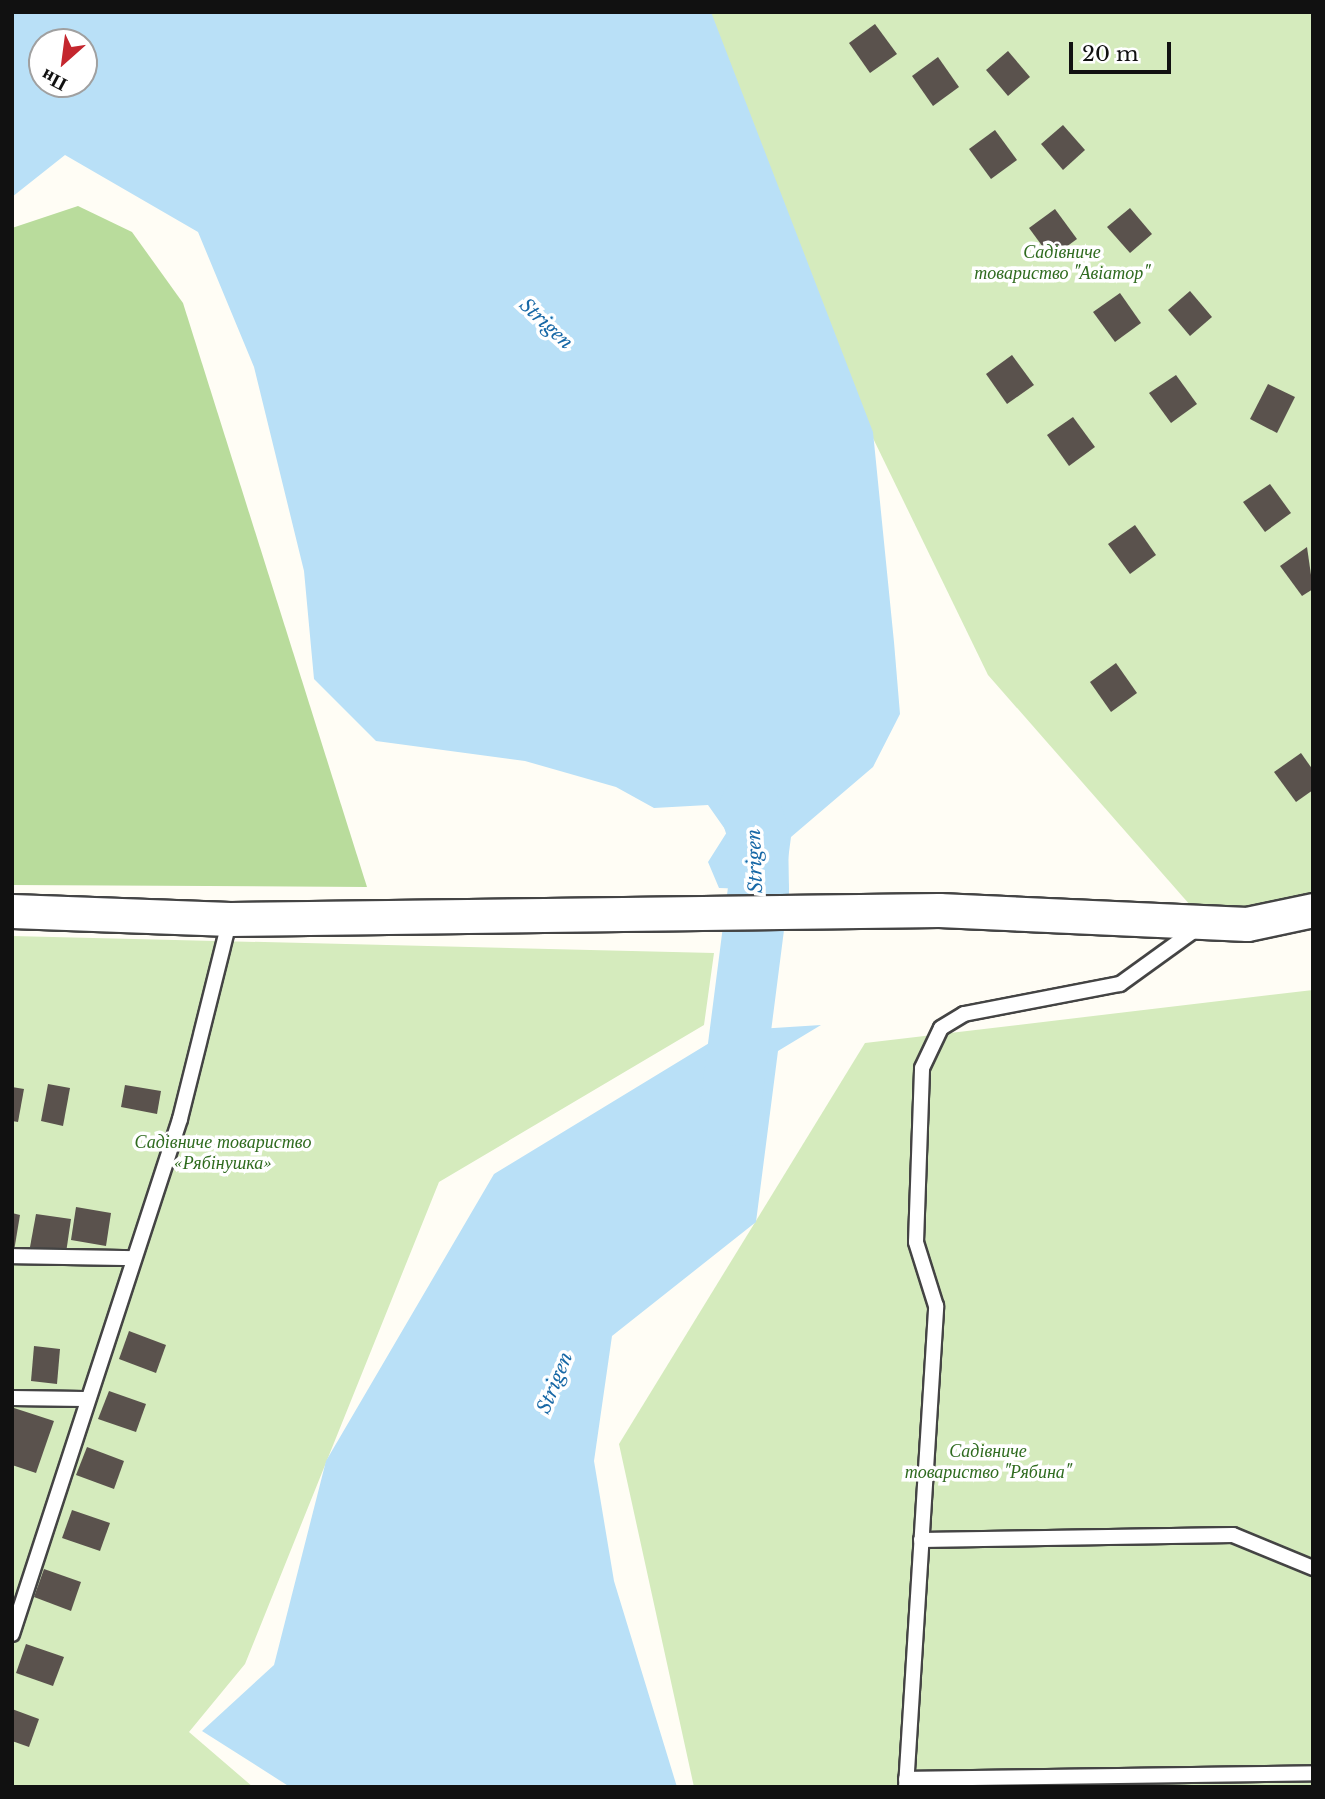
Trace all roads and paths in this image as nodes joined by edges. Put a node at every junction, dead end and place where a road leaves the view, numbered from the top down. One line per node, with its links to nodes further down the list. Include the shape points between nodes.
1 (12, 911): 3 (street)
2 (1313, 911): 4 (street, via 1247,924)
3 (230, 919): 4 (street, via 939,910); 6 (lane, via 180,1119)
4 (1205, 922): 9 (lane, via 1120,984 964,1014 942,1028 922,1068 916,1241 936,1306)
5 (12, 1256): 6 (lane)
6 (131, 1258): 8 (lane)
7 (12, 1398): 8 (lane)
8 (85, 1399): 11 (lane, via 53,1520)
9 (921, 1540): 10 (lane, via 1233,1535); 13 (lane)
10 (1313, 1568)
11 (12, 1633)
12 (1313, 1773): 13 (lane)
13 (906, 1783)

